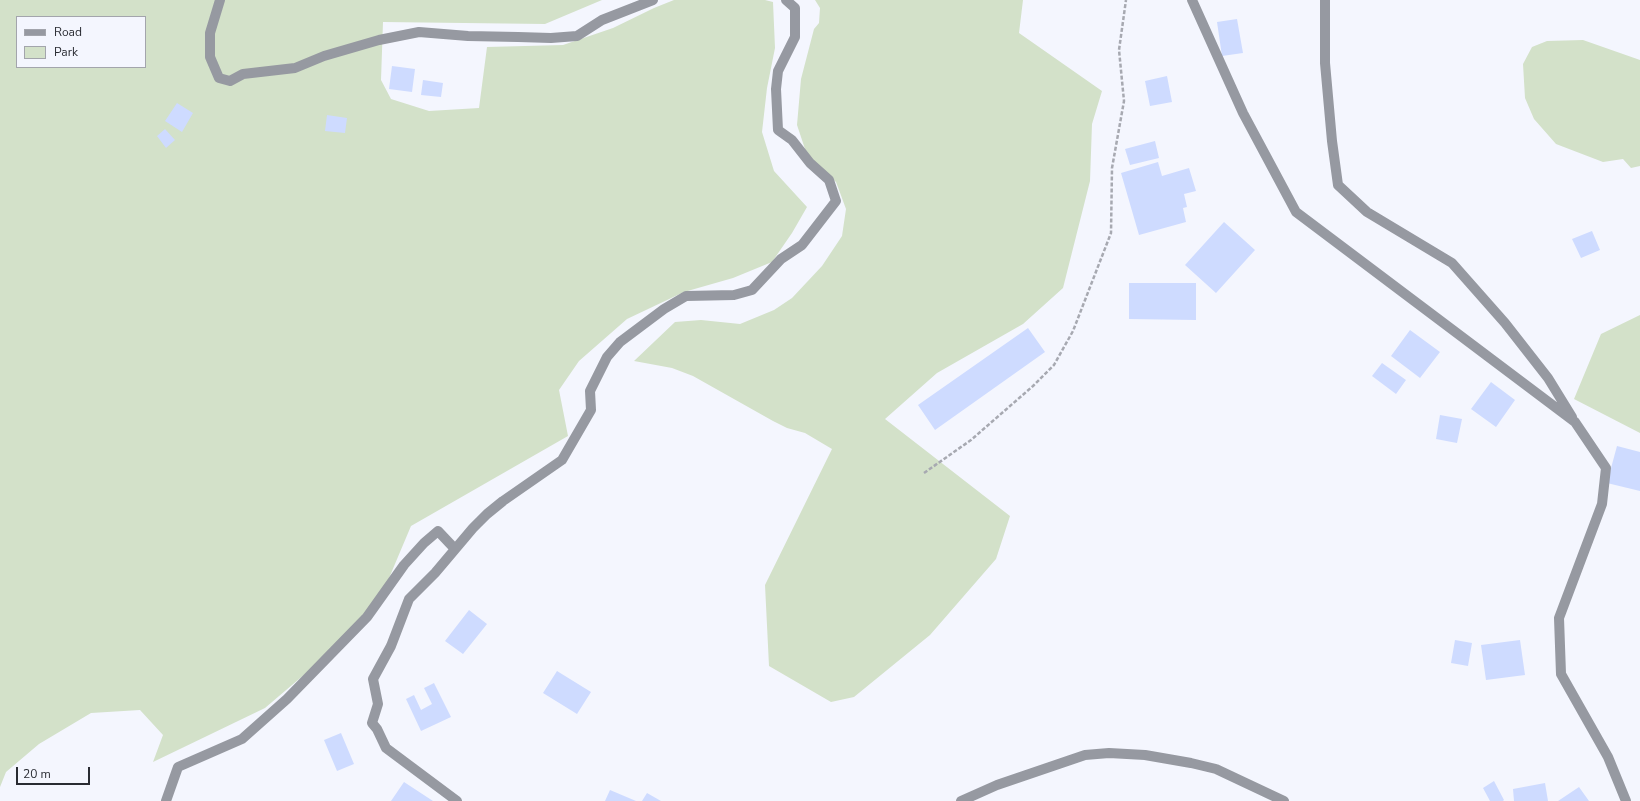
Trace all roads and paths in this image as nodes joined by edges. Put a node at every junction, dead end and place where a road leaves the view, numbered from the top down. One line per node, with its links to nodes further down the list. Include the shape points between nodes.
1 (220, 0): 2 (street, via 210,33 210,57 219,78 230,81 243,74 295,68 324,56 419,32 518,38 577,36 602,20)
2 (652, 0)
3 (786, 0): 9 (street, via 795,8 795,37 778,71 778,130 792,140 810,163 829,180 836,201 802,245 781,259 752,290 734,294 686,296 664,308 620,342 607,357 590,391 591,410 562,460 503,501 473,528)
4 (1126, 0): 8 (path, via 1119,50 1124,101 1112,168 1110,233 1073,331 1054,365 1033,386 971,440)
5 (1192, 0): 7 (street, via 1243,114 1296,212)
6 (1325, 0): 7 (street, via 1325,63 1338,185 1367,212 1452,263 1548,378)
7 (1575, 422): 14 (street, via 1606,468 1602,504 1559,618 1561,674 1608,757)
8 (924, 473)
9 (456, 549): 10 (street, via 438,531 424,543 404,565 367,617 288,700 242,739 178,767); 11 (street, via 409,599 391,646 373,679 378,704 372,724 377,728 386,748)
10 (166, 801)
11 (457, 801)
12 (961, 801): 13 (street, via 997,785 1085,755 1109,753 1145,755 1216,769)
13 (1284, 801)
14 (1626, 801)

